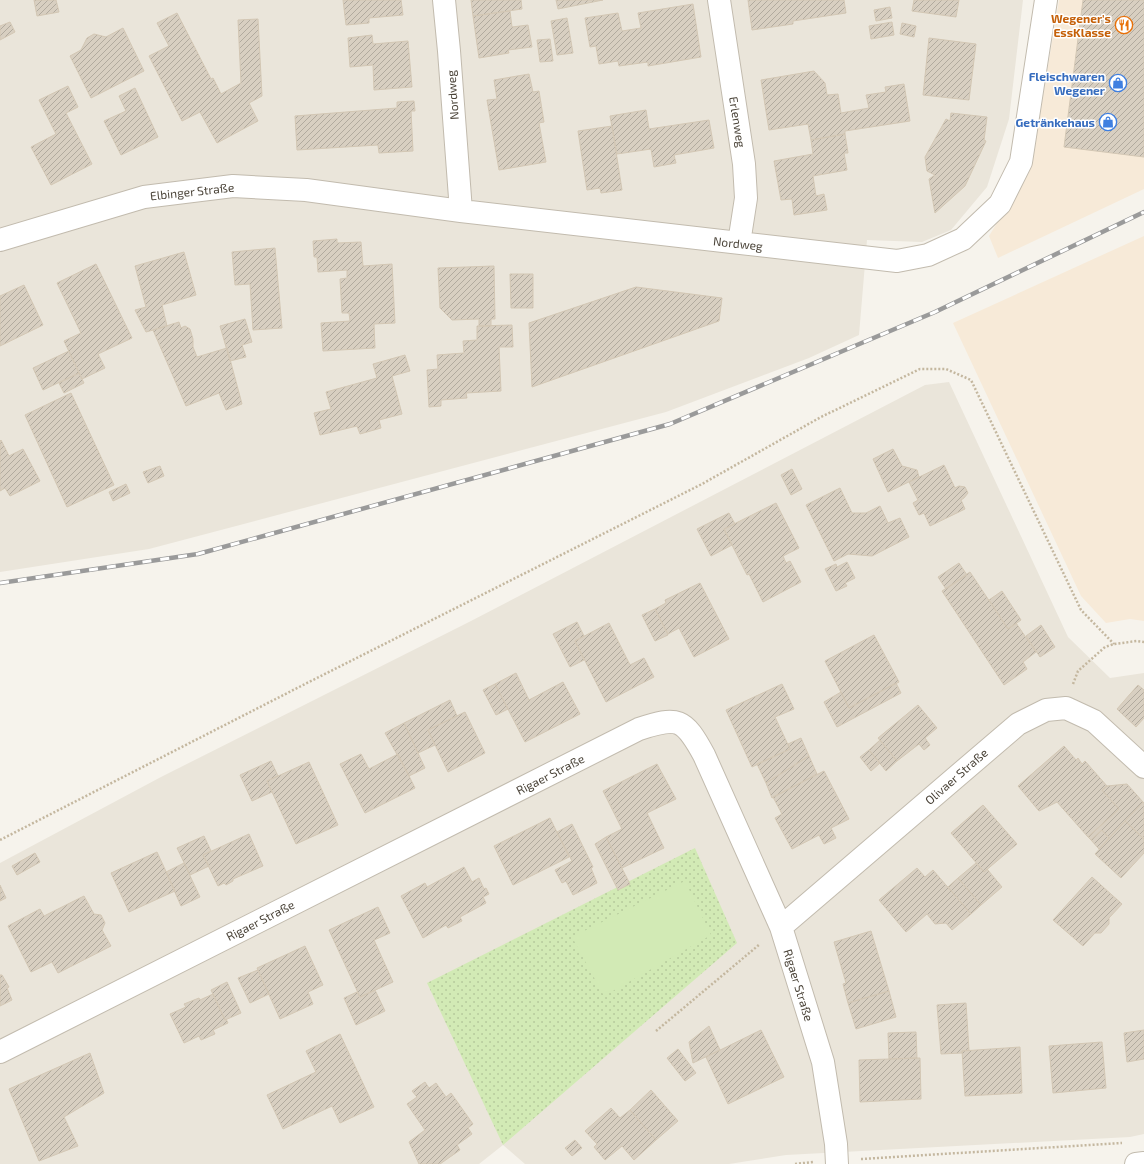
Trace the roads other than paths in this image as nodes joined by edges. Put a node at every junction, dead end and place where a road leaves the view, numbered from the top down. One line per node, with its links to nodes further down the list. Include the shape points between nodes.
1 (444, 0): 4 (street, Nordweg)
2 (720, 0): 6 (street, Erlenweg, via 744,164 746,198)
3 (1046, 0): 6 (street, Nordweg, via 1021,162 1000,204 963,239 928,255 898,261)
4 (461, 211): 5 (street, Elbinger Straße, via 306,190 233,186 144,197); 6 (street, Nordweg)
5 (0, 240)
6 (739, 244)
7 (1144, 767): 8 (street, Olivaer Straße, via 1094,720 1066,708 1046,710 1018,724)
8 (781, 927): 9 (street, Rigaer Straße, via 692,733 678,722 662,721 631,732); 10 (street, Rigaer Straße, via 822,1062)
9 (0, 1052)
10 (837, 1162)
11 (1144, 1163): 12 (street)
12 (1136, 1164)

